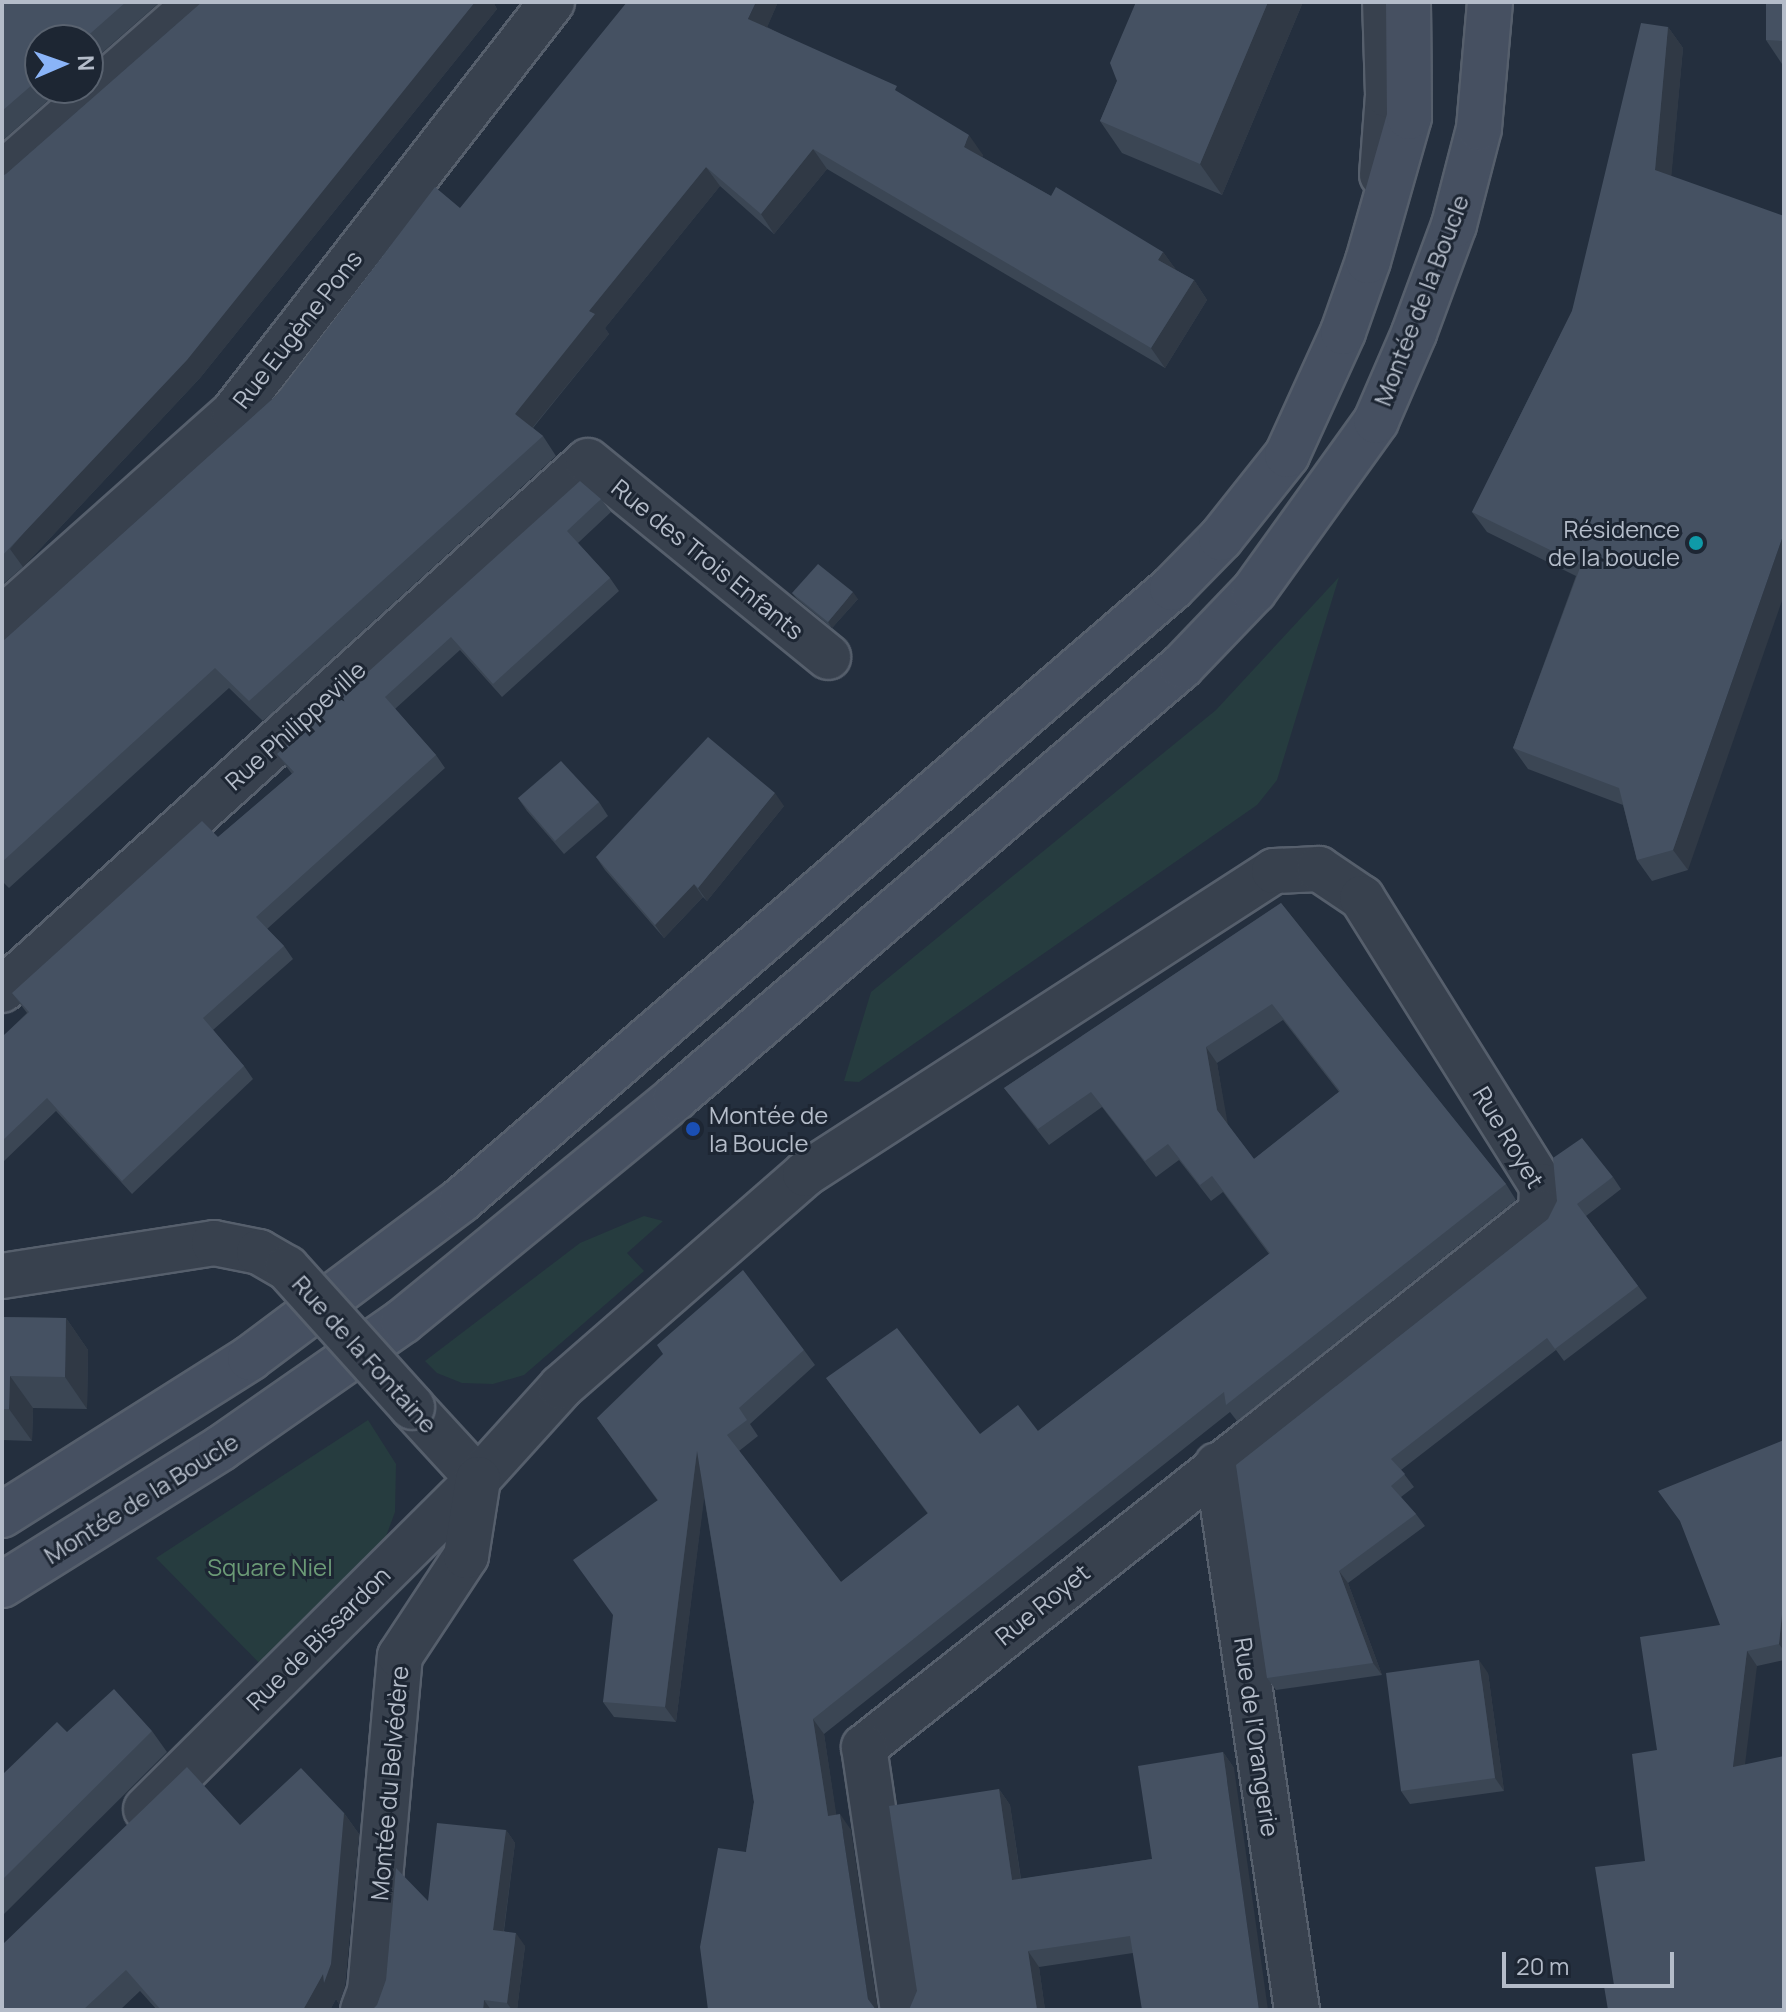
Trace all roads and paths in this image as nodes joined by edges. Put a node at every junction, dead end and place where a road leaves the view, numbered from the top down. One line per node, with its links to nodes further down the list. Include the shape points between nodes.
1 (198, 2): 6 (street)
2 (552, 2): 9 (street, Rue Eugène Pons, via 234,412)
3 (1385, 2): 7 (street, via 1388,95)
4 (1408, 2): 7 (main road, via 1409,117)
5 (1490, 2): 17 (main road, Montée de la Boucle, via 1479,128 1454,225 1414,333 1359,447 1254,591 1182,666 675,1098 403,1321 221,1448)
6 (2, 174)
7 (1379, 221): 16 (main road, via 1343,332 1287,455 1221,538 1172,588 461,1200 250,1358)
8 (588, 461): 10 (street, Rue des Trois Enfants); 11 (street, Rue Philippeville)
9 (2, 619)
10 (828, 657)
11 (2, 990)
12 (2, 1276): 15 (street, Rue de la Fontaine, bridge, via 214,1243 259,1252 287,1268)
13 (632, 1325): 14 (street, Rue Royet, via 805,1174 1274,871 1319,869 1362,898 1542,1186 1541,1212); 15 (street, Rue de Bissardon, via 561,1387)
14 (1217, 1465): 20 (street, Rue Royet, via 864,1747); 21 (street, Rue de l'Orangerie)
15 (478, 1479): 18 (street, Rue de Bissardon); 19 (street, Montée du Belvédère, via 466,1556 400,1656 370,1991)
16 (2, 1515)
17 (2, 1585)
18 (113, 1842)
19 (363, 2010)
20 (903, 2010)
21 (1297, 2010)

